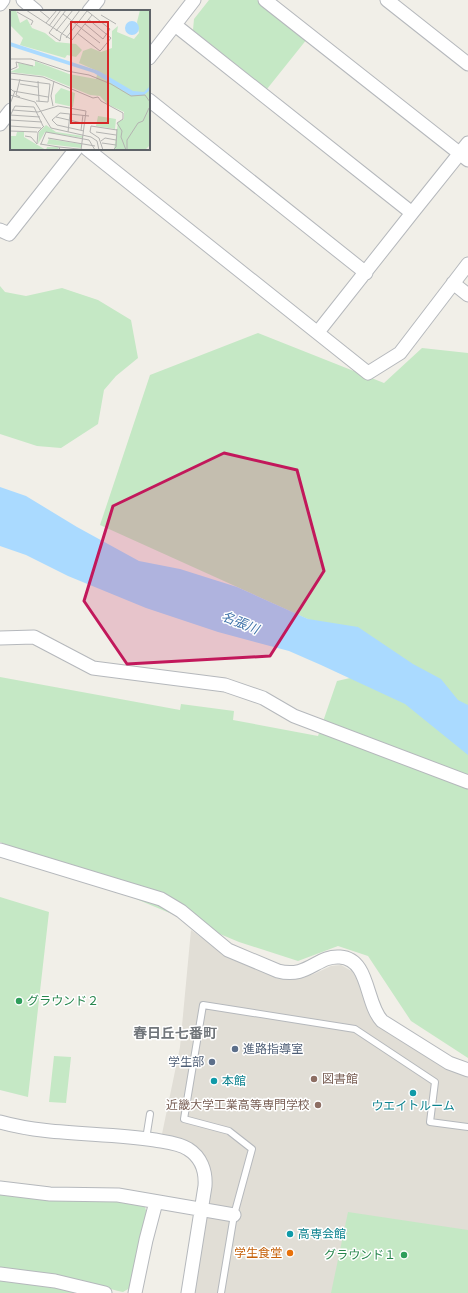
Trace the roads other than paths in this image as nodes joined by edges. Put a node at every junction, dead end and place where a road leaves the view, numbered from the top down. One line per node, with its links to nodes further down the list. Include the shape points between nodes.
1 (3, 0): 7 (street)
2 (23, 0): 8 (street)
3 (98, 0): 9 (street)
4 (194, 0): 10 (street)
5 (265, 0): 19 (street)
6 (387, 0): 12 (street)
7 (0, 4)
8 (35, 10)
9 (90, 10)
10 (175, 25): 11 (street); 20 (street)
11 (150, 57)
12 (466, 59)
13 (150, 101): 23 (street)
14 (10, 111): 15 (street)
15 (0, 124)
16 (468, 142): 19 (street)
17 (75, 150): 21 (street, via 9,234)
18 (88, 150): 26 (street)
19 (464, 157): 20 (street)
20 (412, 213): 23 (street)
21 (0, 230)
22 (468, 264): 24 (street)
23 (366, 272): 26 (street)
24 (453, 283): 25 (street); 26 (street, via 400,353 368,373)
25 (468, 295)
26 (318, 332)
27 (0, 638): 28 (street, via 34,637 93,668 225,685 262,698 294,716)
28 (468, 782)
29 (0, 850): 30 (street, via 161,899 181,911 228,950 287,974 302,972 333,957 349,960 360,969 374,1010 382,1020 449,1063)
30 (468, 1070)
31 (150, 1114): 34 (lane)
32 (0, 1122): 34 (street, via 32,1129)
33 (468, 1127): 38 (lane, via 430,1122 435,1082 355,1029 203,1005 184,1119 229,1131 252,1149)
34 (146, 1139): 37 (street, via 181,1145 195,1154 206,1177)
35 (0, 1188): 36 (street, via 50,1194 118,1195)
36 (156, 1202): 37 (street); 41 (street)
37 (202, 1209): 38 (street); 42 (street)
38 (234, 1215): 43 (lane)
39 (0, 1274): 40 (street, via 55,1280)
40 (105, 1293)
41 (135, 1293)
42 (188, 1293)
43 (221, 1293)

